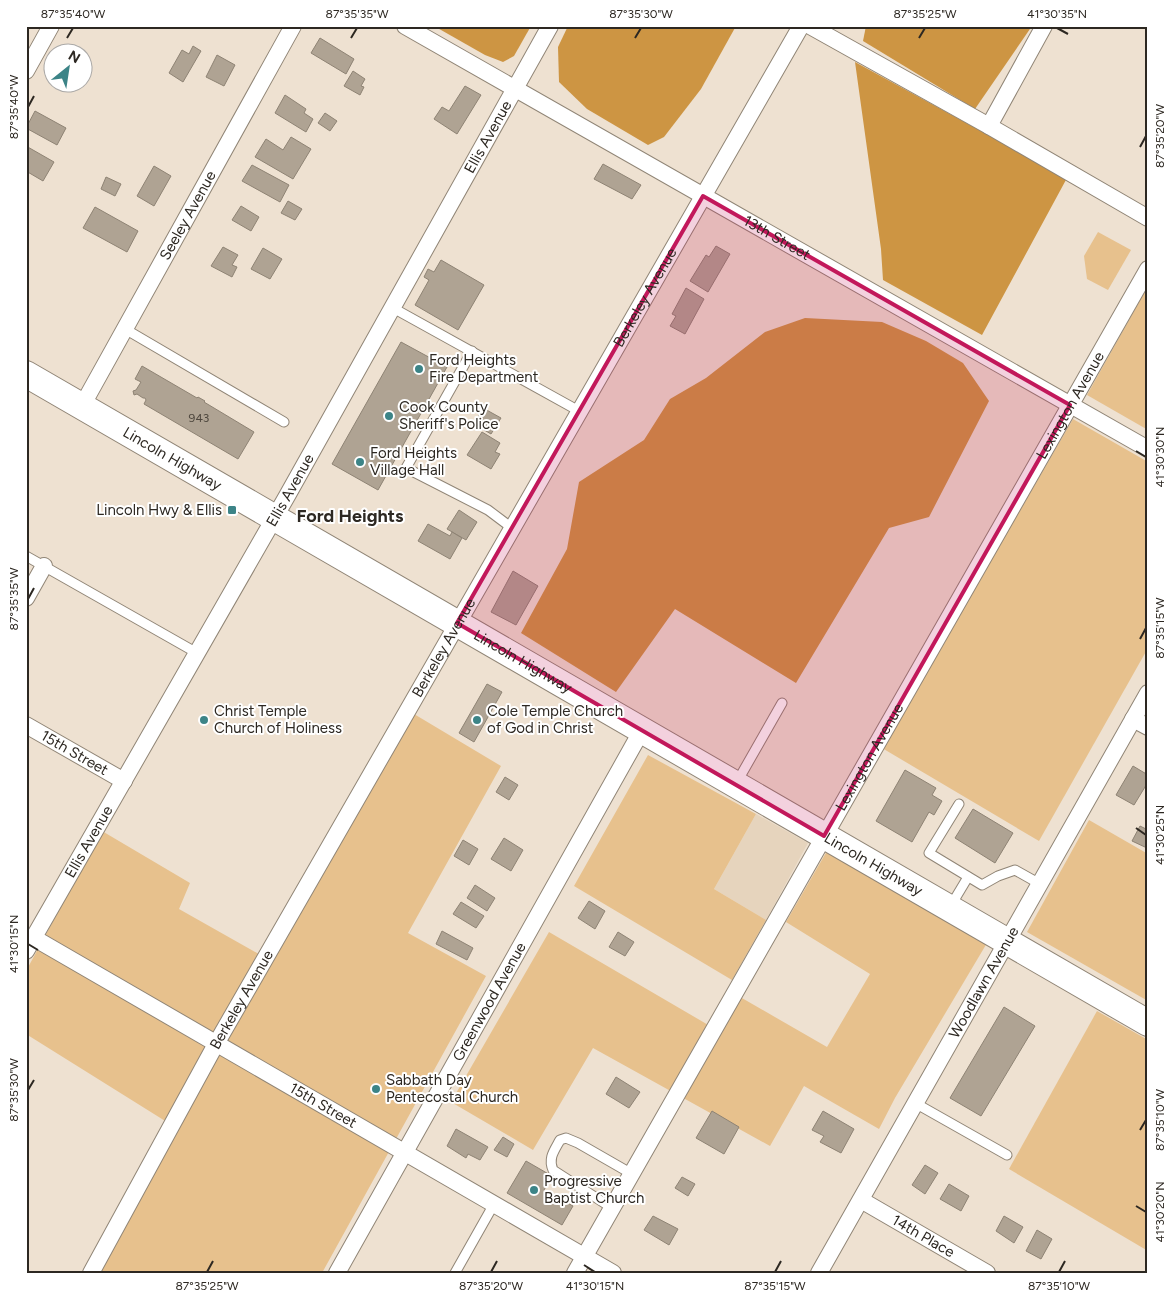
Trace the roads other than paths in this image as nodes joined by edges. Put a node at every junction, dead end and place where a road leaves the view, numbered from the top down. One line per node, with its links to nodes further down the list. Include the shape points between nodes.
1 (51, 26): 8 (street)
2 (293, 26): 15 (street, Seeley Avenue)
3 (405, 26): 9 (street, 13th Street)
4 (550, 26): 9 (street, Ellis Avenue)
5 (801, 26): 11 (street, Berkeley Avenue)
6 (810, 26): 10 (street)
7 (1044, 26): 10 (street)
8 (26, 71)
9 (514, 88): 11 (street, 13th Street); 14 (street, Ellis Avenue)
10 (989, 126): 12 (street)
11 (703, 196): 18 (street, 13th Street); 20 (street, Berkeley Avenue)
12 (1148, 218)
13 (1148, 269): 18 (street, Lexington Avenue)
14 (393, 308): 16 (lane); 23 (street, Ellis Avenue)
15 (125, 329): 19 (street, Seeley Avenue); 21 (lane)
16 (472, 351): 20 (lane); 24 (lane, via 406,468 488,510)
17 (26, 374): 19 (main road, Lincoln Highway)
18 (1070, 405): 22 (street, 13th Street); 39 (street, Lexington Avenue)
19 (82, 406): 23 (main road, Lincoln Highway)
20 (579, 411): 24 (street, Berkeley Avenue)
21 (284, 422)
22 (1148, 449)
23 (274, 517): 28 (main road, Lincoln Highway); 29 (street, Ellis Avenue)
24 (512, 528): 28 (street, Berkeley Avenue)
25 (26, 556): 26 (lane)
26 (44, 566): 27 (street); 29 (lane)
27 (26, 598)
28 (458, 623): 35 (main road, Lincoln Highway); 46 (street, Berkeley Avenue)
29 (196, 654): 36 (street, Ellis Avenue)
30 (1148, 693): 32 (street, Woodlawn Avenue)
31 (782, 703): 37 (lane)
32 (1133, 719): 34 (street); 41 (street, Woodlawn Avenue)
33 (26, 726): 36 (street, 15th Street)
34 (1148, 727)
35 (642, 730): 37 (main road, Lincoln Highway); 48 (street, Greenwood Avenue)
36 (124, 781): 44 (street, Ellis Avenue)
37 (735, 784): 39 (main road, Lincoln Highway)
38 (959, 804): 40 (lane, via 929,854)
39 (824, 836): 42 (main road, Lincoln Highway); 50 (street, Lexington Avenue)
40 (968, 876): 41 (lane, via 982,885 1015,870); 42 (lane)
41 (1040, 884): 43 (street, Woodlawn Avenue)
42 (949, 908): 43 (main road, Lincoln Highway)
43 (1007, 942): 45 (main road, Lincoln Highway); 47 (street, Woodlawn Avenue)
44 (30, 944): 46 (street, 15th Street)
45 (1148, 1024)
46 (216, 1044): 48 (street, 15th Street); 55 (street, Berkeley Avenue)
47 (915, 1104): 49 (lane); 51 (street, Woodlawn Avenue)
48 (404, 1153): 52 (street, 15th Street); 56 (street, Greenwood Avenue)
49 (1007, 1155)
50 (632, 1174): 53 (street, Lexington Avenue); 53 (lane, via 566,1138 560,1140 550,1157 553,1170)
51 (861, 1200): 60 (street, Woodlawn Avenue); 61 (street, 14th Place)
52 (494, 1204): 54 (street, 15th Street); 57 (lane)
53 (612, 1208): 54 (street, Lexington Avenue)
54 (585, 1256): 58 (street, Lexington Avenue); 59 (street, 15th Street)
55 (91, 1273)
56 (337, 1273)
57 (455, 1273)
58 (576, 1273)
59 (613, 1273)
60 (819, 1273)
61 (987, 1273)

